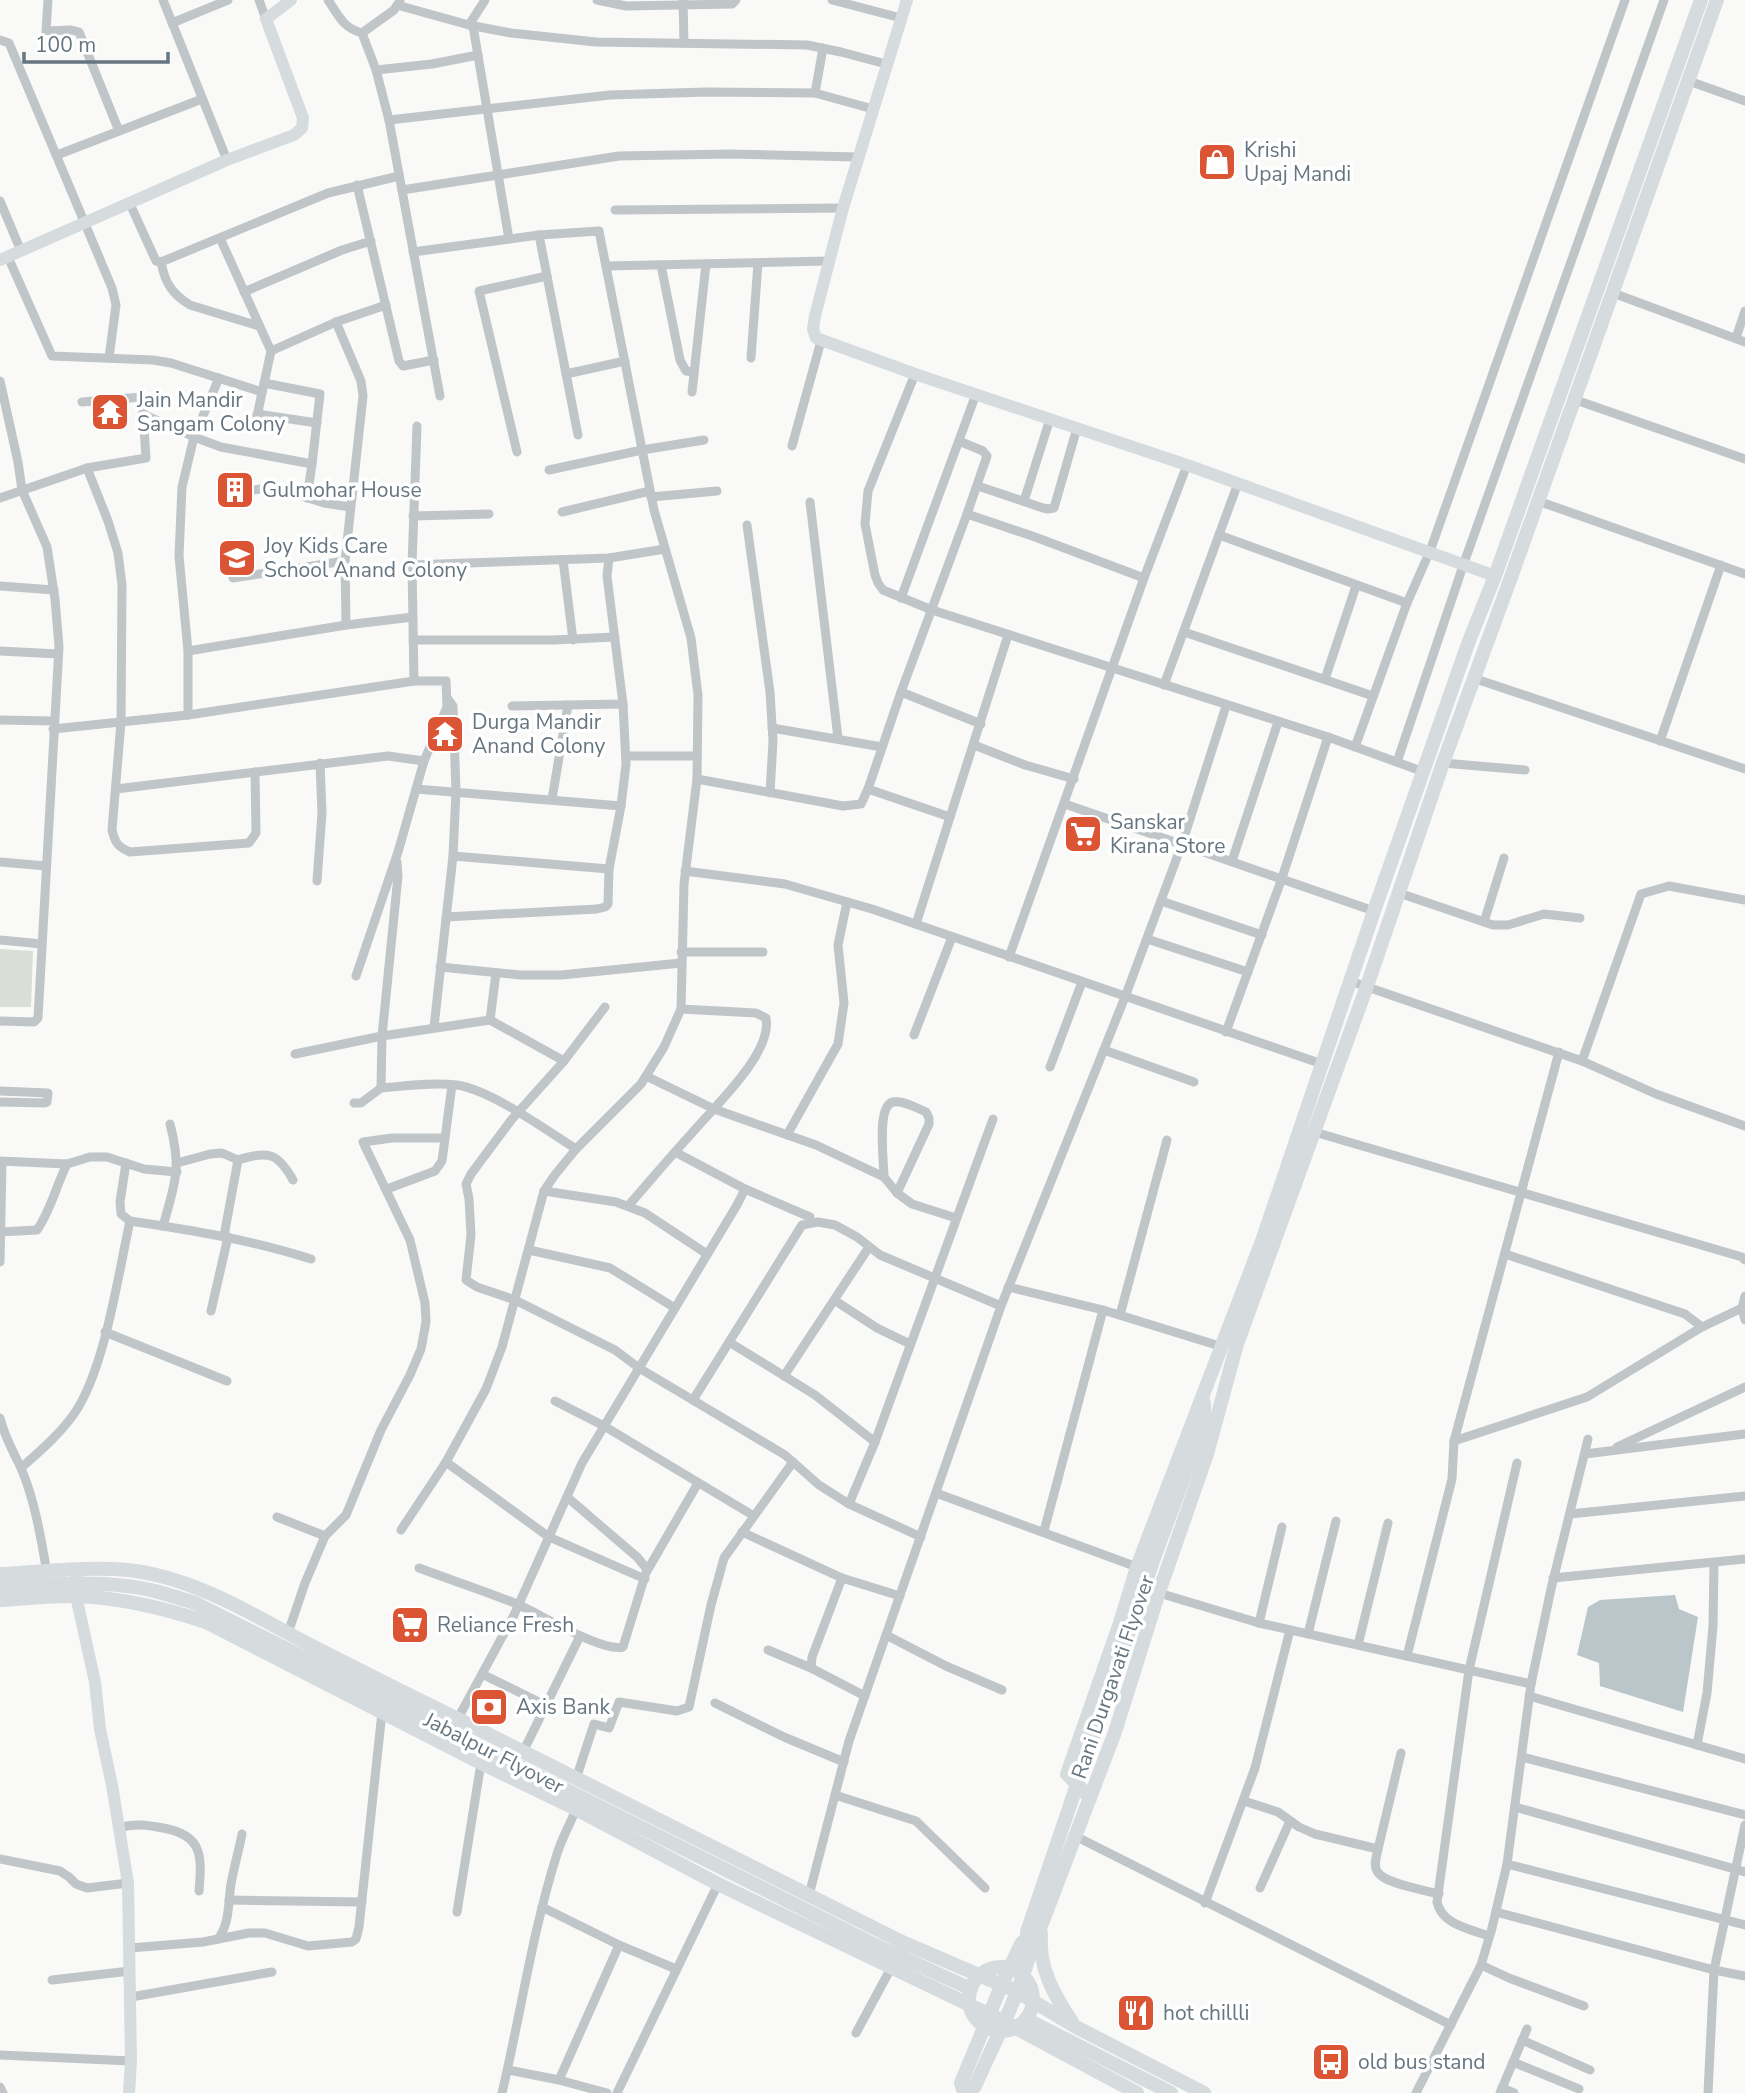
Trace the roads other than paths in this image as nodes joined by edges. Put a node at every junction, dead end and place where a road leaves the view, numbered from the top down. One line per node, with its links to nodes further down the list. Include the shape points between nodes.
1 (48, 0): 36 (street, via 46,31 79,32)
2 (163, 0): 20 (street)
3 (228, 0): 20 (street)
4 (259, 0): 18 (street)
5 (291, 0): 18 (street)
6 (328, 0): 22 (street, via 346,25)
7 (485, 0): 21 (street)
8 (597, 0): 16 (street, via 626,6)
9 (736, 0): 16 (street, via 732,4)
10 (832, 0): 19 (street)
11 (906, 0): 19 (street)
12 (1625, 0): 123 (street)
13 (1664, 0): 127 (street)
14 (1701, 0): 131 (main road)
15 (1717, 0): 29 (main road)
16 (683, 2): 24 (street)
17 (399, 3): 21 (street); 22 (street)
18 (266, 19): 39 (street, via 303,118 302,128)
19 (901, 19): 27 (street)
20 (172, 23): 31 (street)
21 (471, 25): 24 (street, via 596,43); 26 (street)
22 (362, 33): 28 (street)
23 (0, 40): 37 (street, via 9,43)
24 (684, 43): 25 (street)
25 (823, 48): 27 (street); 30 (street)
26 (478, 55): 28 (street); 34 (street)
27 (887, 64): 33 (street)
28 (376, 70): 35 (street)
29 (1689, 81): 32 (street); 64 (main road)
30 (815, 93): 33 (street); 34 (street, via 610,95)
31 (202, 99): 36 (street); 39 (street)
32 (1745, 101)
33 (873, 108): 38 (street)
34 (486, 110): 35 (street); 40 (street)
35 (389, 120): 41 (street)
36 (119, 131): 37 (street)
37 (57, 155): 48 (street)
38 (858, 158): 40 (street, via 619,156); 46 (street)
39 (227, 160): 45 (street)
40 (498, 174): 43 (street); 51 (street)
41 (399, 176): 42 (street); 43 (street)
42 (357, 185): 50 (street); 52 (street)
43 (402, 190): 54 (street)
44 (0, 201): 53 (street)
45 (130, 204): 48 (street); 57 (street, via 156,261)
46 (843, 208): 47 (street); 56 (street)
47 (615, 210)
48 (86, 223): 53 (street); 72 (street, via 116,305)
49 (539, 235): 51 (street); 60 (street, via 599,231); 62 (street)
50 (220, 238): 57 (street); 63 (street)
51 (509, 239): 54 (street)
52 (371, 241): 63 (street); 65 (street)
53 (21, 251): 55 (street)
54 (413, 252): 74 (street)
55 (4, 258): 72 (street, via 52,356)
56 (828, 261): 58 (street); 70 (street, via 813,329)
57 (161, 262): 68 (street, via 171,290 190,306)
58 (758, 263): 59 (street); 73 (street)
59 (706, 264): 61 (street); 76 (street)
60 (607, 265): 61 (street); 75 (street)
61 (661, 265): 76 (street, via 680,360 686,371)
62 (547, 276): 77 (street); 98 (street, via 479,291)
63 (244, 292): 68 (street)
64 (1613, 293): 69 (street); 85 (main road)
65 (386, 304): 67 (street); 74 (street, via 403,366)
66 (1745, 311): 69 (street)
67 (336, 322): 71 (street); 115 (street, via 363,396)
68 (259, 326): 71 (street)
69 (1741, 340)
70 (821, 341): 78 (street); 96 (street)
71 (271, 351): 81 (street)
72 (109, 358): 79 (street, via 171,363)
73 (751, 358)
74 (433, 360): 84 (street)
75 (625, 361): 77 (street); 97 (street)
76 (695, 372): 82 (street)
77 (566, 374): 92 (street)
78 (915, 374): 83 (street); 137 (street, via 868,491 865,510 874,575 883,590)
79 (219, 378): 81 (street); 93 (street)
80 (0, 380): 106 (street)
81 (263, 388): 89 (street, via 320,394); 89 (street, via 257,418)
82 (692, 393)
83 (976, 394): 88 (street); 95 (street)
84 (440, 396)
85 (1573, 399): 99 (street); 114 (main road)
86 (82, 402): 87 (street, via 142,397)
87 (143, 414): 93 (street); 102 (street, via 146,458)
88 (1050, 419): 91 (street); 112 (street)
89 (317, 424): 100 (street)
90 (417, 426): 119 (street)
91 (1077, 428): 101 (street); 112 (street, via 1054,508)
92 (578, 435)
93 (194, 437): 100 (street, via 238,451); 148 (street, via 182,487 178,556)
94 (704, 440): 97 (street)
95 (959, 441): 105 (street, via 987,456); 137 (street)
96 (792, 446)
97 (642, 450): 103 (street); 109 (street)
98 (517, 452)
99 (1745, 459)
100 (312, 464): 111 (street)
101 (1187, 465): 104 (street); 133 (street)
102 (87, 468): 106 (street); 164 (street, via 115,542 122,585)
103 (549, 470)
104 (1238, 483): 121 (street); 123 (street)
105 (978, 486): 112 (street); 118 (street)
106 (22, 490): 110 (street); 136 (street, via 47,547)
107 (717, 491): 109 (street)
108 (228, 494): 111 (street, via 267,488)
109 (651, 494): 116 (street); 122 (street)
110 (0, 498)
111 (307, 498): 115 (street)
112 (1024, 501)
113 (810, 502): 170 (street)
114 (1538, 502): 129 (street); 152 (main road)
115 (350, 507): 126 (street)
116 (562, 512)
117 (489, 514): 119 (street)
118 (967, 514): 133 (street); 139 (street)
119 (413, 516): 128 (street)
120 (747, 525): 168 (street)
121 (1219, 535): 135 (street); 142 (street)
122 (665, 549): 124 (street); 175 (street, via 691,638 698,695)
123 (1430, 551): 127 (street); 138 (street)
124 (609, 558): 125 (street); 144 (street)
125 (563, 560): 128 (street); 146 (street)
126 (345, 561): 132 (street); 141 (street)
127 (1464, 564): 131 (street); 178 (street)
128 (412, 565): 140 (street)
129 (1721, 565): 130 (street); 171 (street)
130 (1745, 574)
131 (1494, 576): 184 (main road)
132 (233, 578)
133 (1144, 578): 150 (street)
134 (0, 586): 136 (street)
135 (1356, 586): 138 (street); 151 (street)
136 (54, 590): 149 (street)
137 (901, 598): 139 (street)
138 (1407, 603): 156 (street)
139 (932, 610): 143 (street); 155 (street)
140 (412, 617): 141 (street); 145 (street)
141 (346, 625): 148 (street)
142 (1184, 632): 151 (street); 154 (street)
143 (1008, 635): 150 (street); 166 (street)
144 (615, 637): 146 (street); 158 (street)
145 (413, 640): 146 (street); 153 (street)
146 (573, 640)
147 (0, 651): 149 (street)
148 (188, 651): 162 (street)
149 (58, 654): 167 (street)
150 (1112, 668): 154 (street); 186 (street)
151 (1325, 678): 156 (street)
152 (1473, 678): 171 (street); 179 (main road)
153 (414, 681): 157 (street, via 446,681); 162 (street)
154 (1164, 685): 161 (street)
155 (901, 692): 166 (street); 173 (street)
156 (1373, 696): 174 (street)
157 (448, 699): 177 (street); 190 (street, via 453,706)
158 (623, 704): 159 (street); 176 (street)
159 (568, 705): 160 (street); 192 (street)
160 (512, 706)
161 (1226, 706): 165 (street); 196 (street)
162 (188, 715): 164 (street)
163 (0, 720): 167 (street)
164 (121, 722): 167 (street); 187 (street)
165 (1278, 722): 169 (street); 200 (street)
166 (981, 724): 172 (street)
167 (53, 725): 202 (street)
168 (772, 727): 170 (street); 191 (street)
169 (1328, 737): 174 (street); 205 (street)
170 (838, 738): 173 (street)
171 (1660, 741): 181 (street)
172 (974, 745): 186 (street); 195 (street)
173 (882, 747): 189 (street)
174 (1355, 747): 178 (street)
175 (697, 755): 176 (street); 185 (street)
176 (626, 756): 194 (street)
177 (424, 761): 180 (street, via 388,756); 188 (street)
178 (1397, 762): 184 (street)
179 (1443, 763): 182 (street); 207 (main road)
180 (320, 764): 183 (street); 206 (street)
181 (1745, 769)
182 (1525, 770)
183 (255, 772): 187 (street); 187 (street, via 256,833 249,842 130,852 119,848 113,830)
184 (1424, 772): 211 (main road)
185 (697, 779): 191 (street); 204 (street)
186 (1074, 779): 193 (street)
187 (116, 789)
188 (416, 789): 190 (street); 198 (street)
189 (868, 789): 191 (street, via 860,803 844,806); 195 (street)
190 (456, 792): 192 (street); 197 (street)
191 (770, 793)
192 (552, 799): 194 (street)
193 (1065, 804): 196 (street); 223 (street)
194 (621, 806): 203 (street)
195 (950, 817): 215 (street)
196 (1182, 844): 200 (street); 209 (street)
197 (453, 856): 203 (street); 212 (street)
198 (396, 857): 228 (street); 240 (street)
199 (1504, 858): 214 (street)
200 (1232, 861): 205 (street)
201 (0, 862): 202 (street)
202 (47, 866): 220 (street)
203 (610, 869): 212 (street, via 610,897 605,907)
204 (685, 871): 210 (street, via 785,884); 221 (street)
205 (1282, 878): 211 (street); 216 (street)
206 (317, 881)
207 (1399, 893): 214 (street); 231 (main road)
208 (1745, 900): 245 (street, via 1669,886 1641,894)
209 (1161, 901): 216 (street); 219 (street)
210 (847, 902): 215 (street); 261 (street, via 838,944 844,1003 838,1044)
211 (1374, 911): 229 (main road)
212 (446, 917): 225 (street)
213 (1580, 918): 214 (street, via 1544,914 1501,926)
214 (1484, 922)
215 (916, 924): 217 (street)
216 (1262, 934): 226 (street)
217 (951, 937): 223 (street); 239 (street)
218 (0, 940): 220 (street)
219 (1147, 940): 226 (street); 232 (street)
220 (42, 944): 236 (street, via 38,1018 34,1022)
221 (681, 952): 222 (street); 224 (street)
222 (763, 952)
223 (1009, 957): 230 (street)
224 (681, 963): 227 (street, via 561,975); 234 (street)
225 (440, 967): 227 (street); 237 (street)
226 (1248, 972): 238 (street)
227 (496, 973): 235 (street)
228 (356, 976)
229 (1350, 981): 231 (street); 246 (main road)
230 (1082, 982): 232 (street); 247 (street)
231 (1367, 986): 242 (street); 260 (main road)
232 (1125, 997): 238 (street); 241 (street)
233 (605, 1007): 244 (street)
234 (681, 1009): 248 (street); 255 (street, via 756,1013 766,1018 755,1056)
235 (490, 1020): 237 (street); 244 (street)
236 (0, 1021)
237 (434, 1027): 240 (street)
238 (1226, 1032): 246 (street)
239 (914, 1035)
240 (382, 1036): 243 (street); 251 (street)
241 (1104, 1050): 249 (street); 293 (street)
242 (1559, 1052): 245 (street); 276 (street)
243 (295, 1054)
244 (564, 1061): 256 (street)
245 (1582, 1061): 259 (street)
246 (1322, 1065): 260 (main road)
247 (1049, 1067)
248 (646, 1076): 255 (street); 264 (street)
249 (1194, 1082)
250 (452, 1085): 251 (street); 256 (street, via 477,1091); 262 (street)
251 (381, 1088): 254 (street)
252 (0, 1091): 253 (street, via 48,1093 45,1103)
253 (0, 1102)
254 (354, 1103)
255 (714, 1109): 261 (street); 265 (street)
256 (518, 1112): 264 (street); 295 (street, via 466,1184 471,1235 466,1280)
257 (993, 1119): 280 (street)
258 (170, 1124): 270 (street)
259 (1745, 1126)
260 (1307, 1130): 276 (street); 308 (main road); 316 (main road)
261 (787, 1135): 271 (street)
262 (446, 1138): 274 (street, via 435,1171); 274 (street, via 363,1142)
263 (1167, 1140): 302 (street)
264 (576, 1149): 275 (street)
265 (675, 1152): 273 (street); 278 (street)
266 (238, 1160): 270 (street, via 210,1154); 272 (street, via 272,1156 283,1163); 284 (street)
267 (1, 1162): 269 (street); 283 (street)
268 (126, 1163): 269 (street, via 90,1157); 270 (street, via 144,1169); 281 (street, via 120,1202 121,1214)
269 (67, 1164): 283 (street, via 37,1230)
270 (177, 1168): 282 (street)
271 (884, 1177): 277 (street); 277 (street, via 883,1114 887,1106 902,1102 926,1112 929,1124)
272 (293, 1180)
273 (744, 1188): 279 (street); 287 (street)
274 (387, 1189): 344 (street, via 410,1240 426,1322 421,1349 346,1514)
275 (544, 1191): 278 (street); 286 (street)
276 (1522, 1192): 288 (street); 290 (street)
277 (897, 1193): 280 (street, via 912,1204)
278 (628, 1206): 287 (street)
279 (810, 1217)
280 (956, 1218): 292 (street)
281 (130, 1221): 282 (street); 305 (street)
282 (163, 1226): 284 (street)
283 (1, 1232): 291 (street)
284 (226, 1237): 289 (street); 301 (street)
285 (869, 1247): 292 (street); 296 (street); 306 (street, via 835,1225 802,1225)
286 (528, 1251): 295 (street); 298 (street, via 610,1268)
287 (707, 1254): 298 (street)
288 (1505, 1254): 304 (street, via 1685,1314); 322 (street)
289 (311, 1259)
290 (1745, 1260)
291 (0, 1262)
292 (934, 1279): 297 (street); 307 (street)
293 (1008, 1287): 297 (street); 300 (street)
294 (1745, 1296): 299 (street)
295 (515, 1300): 309 (street, via 615,1350); 326 (street, via 486,1389)
296 (834, 1300): 307 (street); 310 (street)
297 (1001, 1306): 331 (street)
298 (675, 1308): 309 (street)
299 (1742, 1308): 303 (street); 304 (street)
300 (1103, 1310): 302 (street); 342 (street)
301 (211, 1311)
302 (1120, 1315): 308 (street)
303 (1745, 1320)
304 (1702, 1326): 322 (street, via 1587,1397)
305 (105, 1332): 311 (street); 329 (street, via 75,1412 50,1443)
306 (729, 1342): 310 (street); 314 (street)
307 (910, 1344): 323 (street)
308 (1223, 1347): 313 (main road)
309 (639, 1368): 314 (street); 319 (street)
310 (784, 1376): 323 (street)
311 (227, 1381)
312 (1745, 1387): 324 (street)
313 (1205, 1391): 318 (main road, Rani Durgavati Flyover); 349 (main road)
314 (693, 1400): 327 (street)
315 (555, 1401): 319 (street)
316 (1221, 1402): 318 (main road, Rani Durgavati Flyover); 359 (main road, via 1208,1454)
317 (0, 1418): 329 (street)
318 (1203, 1423): 425 (main road, Rani Durgavati Flyover, via 1154,1558)
319 (604, 1426): 330 (street); 333 (street)
320 (1745, 1434): 324 (street)
321 (1588, 1439): 325 (street)
322 (1454, 1441): 373 (street, via 1452,1479)
323 (875, 1442): 334 (street)
324 (1609, 1451): 325 (street)
325 (1585, 1454): 335 (street)
326 (446, 1462): 341 (street); 345 (street)
327 (793, 1462): 334 (street); 336 (street)
328 (1517, 1463): 375 (street)
329 (21, 1468): 352 (street)
330 (698, 1483): 336 (street); 354 (street)
331 (936, 1493): 342 (street); 346 (street)
332 (1745, 1496): 335 (street)
333 (567, 1497): 345 (street); 354 (street, via 637,1557)
334 (849, 1504): 346 (street)
335 (1570, 1514): 356 (street)
336 (754, 1516): 343 (street)
337 (277, 1517): 344 (street)
338 (1336, 1521): 368 (street)
339 (1388, 1523): 371 (street)
340 (1282, 1527): 365 (street)
341 (401, 1530)
342 (1044, 1531): 349 (street)
343 (742, 1532): 355 (street); 393 (street, via 724,1558 689,1707 677,1711 619,1702 609,1728 594,1724)
344 (325, 1536): 367 (street)
345 (549, 1537): 354 (street); 364 (street)
346 (921, 1537): 361 (street)
347 (1745, 1559): 348 (street)
348 (1714, 1563): 356 (street); 386 (street, via 1707,1693)
349 (1137, 1567): 357 (main road)
350 (419, 1568): 364 (street)
351 (77, 1570): 352 (main road); 360 (street); 367 (main road, via 129,1570 174,1580)
352 (47, 1572): 353 (main road); 362 (street)
353 (0, 1574)
354 (646, 1575): 370 (street, via 623,1647)
355 (842, 1578): 361 (street); 374 (street)
356 (1553, 1578): 377 (street)
357 (1131, 1585): 359 (street); 395 (main road, via 1067,1773)
358 (0, 1587): 440 (main road, Jabalpur Flyover, via 126,1586 195,1603)
359 (1158, 1592): 365 (street); 395 (main road)
360 (76, 1596): 362 (main road); 383 (main road, via 139,1602 206,1622); 402 (street)
361 (900, 1596): 369 (street)
362 (50, 1598): 363 (main road)
363 (0, 1600)
364 (519, 1605): 370 (street); 376 (street)
365 (1259, 1623): 366 (street)
366 (1290, 1630): 368 (street); 396 (street)
367 (288, 1633): 384 (main road)
368 (1308, 1634): 371 (street)
369 (886, 1635): 378 (street); 379 (street)
370 (580, 1636): 382 (street)
371 (1359, 1645): 373 (street)
372 (768, 1650): 374 (street)
373 (1407, 1656): 375 (street)
374 (811, 1668): 379 (street)
375 (1469, 1670): 377 (street); 415 (street)
376 (482, 1674): 382 (street); 384 (street)
377 (1531, 1684): 380 (street)
378 (1002, 1690)
379 (865, 1696): 391 (street)
380 (1529, 1696): 386 (street); 389 (street)
381 (715, 1703): 391 (street)
382 (547, 1706): 387 (street)
383 (382, 1712): 385 (main road); 418 (street)
384 (458, 1719): 385 (street); 387 (main road)
385 (443, 1744): 392 (main road)
386 (1697, 1745): 390 (street)
387 (523, 1752): 393 (main road)
388 (1401, 1753): 405 (street)
389 (1522, 1757): 397 (street); 399 (street)
390 (1745, 1759)
391 (844, 1762): 394 (street)
392 (481, 1763): 398 (main road); 421 (street)
393 (581, 1782): 398 (street); 416 (main road)
394 (835, 1795): 412 (street, via 916,1821); 416 (street)
395 (1090, 1798): 404 (main road)
396 (1244, 1801): 400 (street); 419 (street)
397 (1515, 1807): 407 (street); 408 (street)
398 (576, 1809): 411 (main road); 420 (street)
399 (1745, 1815)
400 (1290, 1821): 405 (street, via 1315,1834); 413 (street)
401 (1745, 1825): 408 (street)
402 (119, 1828): 410 (street); 414 (street, via 149,1825 183,1832 193,1840 198,1855)
403 (242, 1833): 417 (street)
404 (1075, 1836): 419 (street); 425 (main road)
405 (1378, 1849): 415 (street, via 1375,1864 1381,1876)
406 (0, 1859): 410 (street, via 60,1871 87,1888)
407 (1507, 1864): 422 (street); 423 (street)
408 (1734, 1869): 409 (street); 423 (street)
409 (1745, 1872)
410 (128, 1883): 429 (street)
411 (718, 1884): 431 (main road); 432 (street)
412 (985, 1888)
413 (1260, 1888)
414 (199, 1891)
415 (1439, 1894): 426 (street, via 1443,1916)
416 (808, 1895): 439 (main road, via 902,1942)
417 (229, 1900): 418 (street); 427 (street)
418 (362, 1902): 427 (street, via 358,1935 352,1942 307,1946 265,1933)
419 (1205, 1903): 447 (street)
420 (542, 1907): 428 (street); 455 (street)
421 (457, 1912)
422 (1496, 1912): 426 (street); 434 (street)
423 (1724, 1920): 424 (street); 434 (street)
424 (1745, 1925)
425 (1034, 1929): 433 (main road, Rani Durgavati Flyover); 439 (main road, via 1021,1944); 441 (main road); 448 (main road, via 1043,1967)
426 (1489, 1936): 430 (street)
427 (218, 1939): 429 (street)
428 (619, 1944): 432 (street); 457 (street)
429 (130, 1948): 435 (street)
430 (1481, 1965): 443 (street); 447 (street)
431 (891, 1968): 444 (main road); 450 (street)
432 (676, 1969): 465 (street)
433 (1012, 1970): 440 (main road, via 986,1971); 445 (main road, via 1031,1989)
434 (1714, 1970): 437 (street); 473 (street)
435 (130, 1971): 438 (street); 442 (street)
436 (272, 1972): 442 (street)
437 (1745, 1976)
438 (52, 1980)
439 (1002, 1984): 441 (main road); 444 (main road)
440 (971, 1989): 445 (main road, via 973,2015 989,2029 1009,2030)
441 (1016, 1991): 446 (main road); 448 (main road)
442 (131, 1997): 453 (street)
443 (1584, 2006)
444 (988, 2015): 446 (main road); 466 (main road, via 961,2083)
445 (1026, 2019): 469 (main road)
446 (1003, 2021): 467 (main road); 468 (main road)
447 (1451, 2025): 471 (street)
448 (1076, 2027): 470 (main road)
449 (1527, 2029): 451 (street)
450 (856, 2033)
451 (1522, 2040): 454 (street); 456 (street)
452 (0, 2055): 453 (street)
453 (131, 2061): 462 (street)
454 (1513, 2062): 459 (street); 460 (street)
455 (508, 2070): 457 (street); 463 (street)
456 (1590, 2070)
457 (559, 2080): 464 (street)
458 (0, 2087): 461 (street)
459 (1579, 2089)
460 (1501, 2090): 472 (street)
461 (3, 2093)
462 (129, 2093)
463 (502, 2093)
464 (607, 2093)
465 (617, 2093)
466 (964, 2093)
467 (969, 2093)
468 (1137, 2093)
469 (1171, 2093)
470 (1204, 2093)
471 (1416, 2093)
472 (1514, 2093)
473 (1708, 2093)

